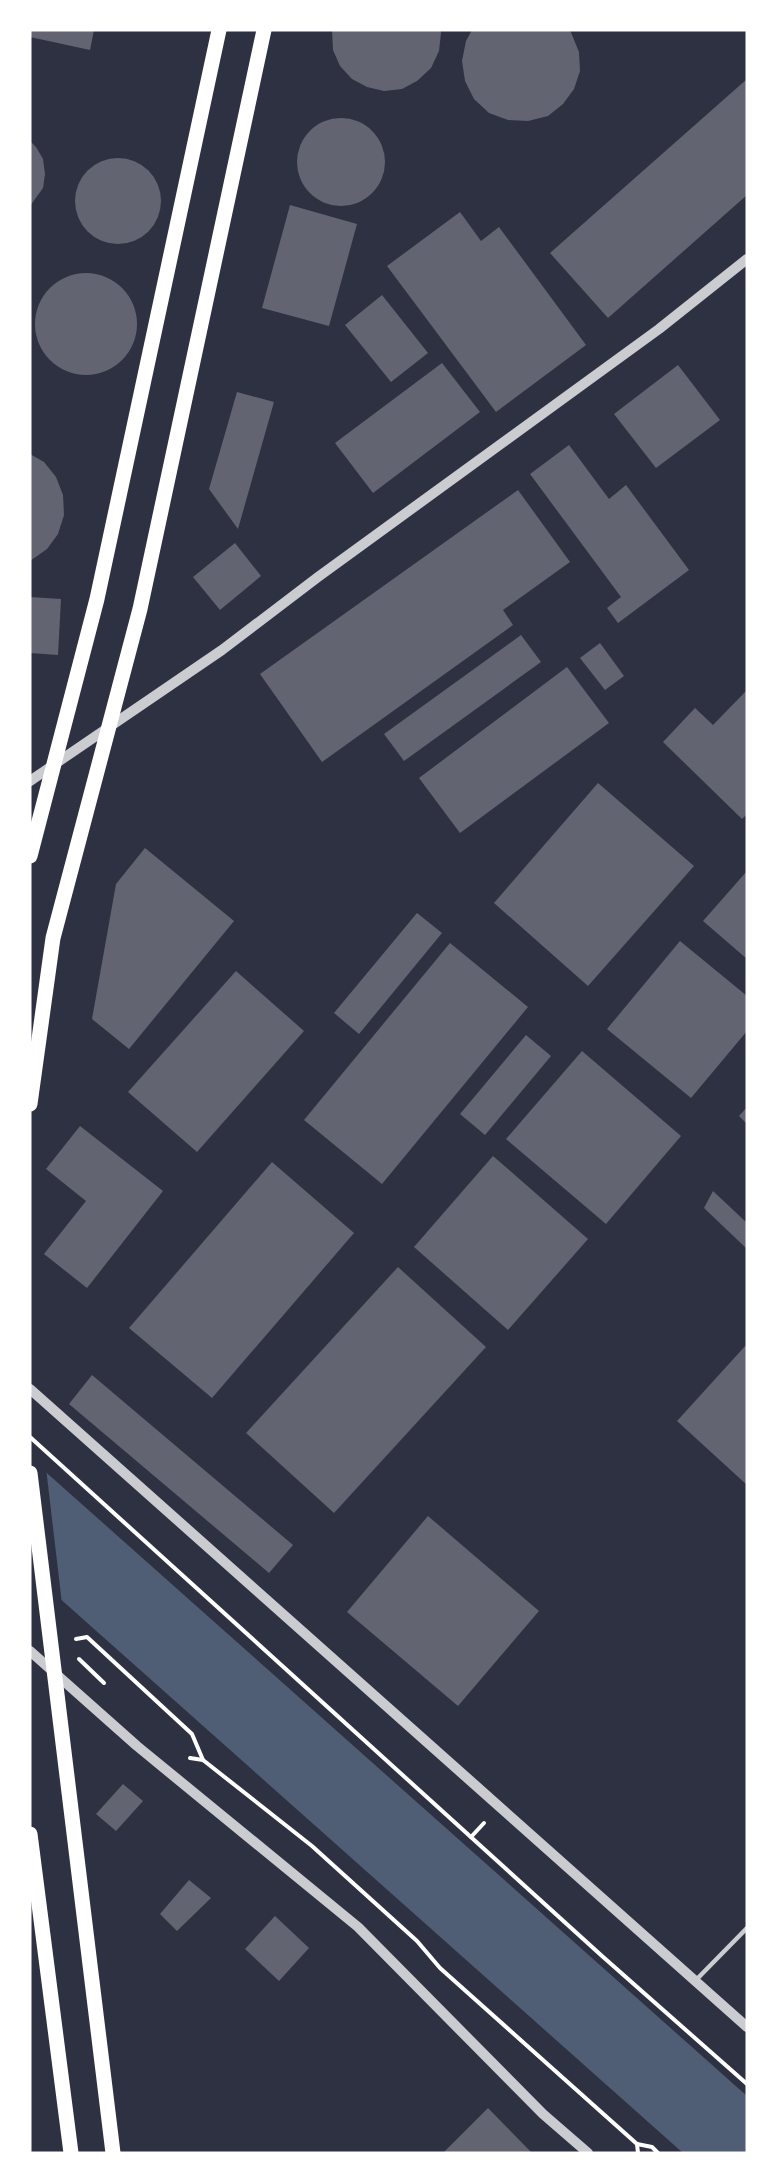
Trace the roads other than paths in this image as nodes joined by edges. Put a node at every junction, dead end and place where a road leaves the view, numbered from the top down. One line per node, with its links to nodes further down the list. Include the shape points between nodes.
1 (219, 30): 5 (main road, via 97,599)
2 (264, 30): 6 (main road, via 140,609 53,938)
3 (747, 259): 4 (street, via 659,329 222,650)
4 (30, 781)
5 (30, 856)
6 (30, 1104)
7 (30, 1389): 12 (street)
8 (30, 1473): 15 (main road)
9 (30, 1651): 16 (street, via 137,1746 358,1927 543,2114)
10 (30, 1834): 14 (main road)
11 (747, 1928): 12 (lane)
12 (694, 1981): 13 (street)
13 (747, 2027)
14 (71, 2153)
15 (113, 2153)
16 (588, 2153)

